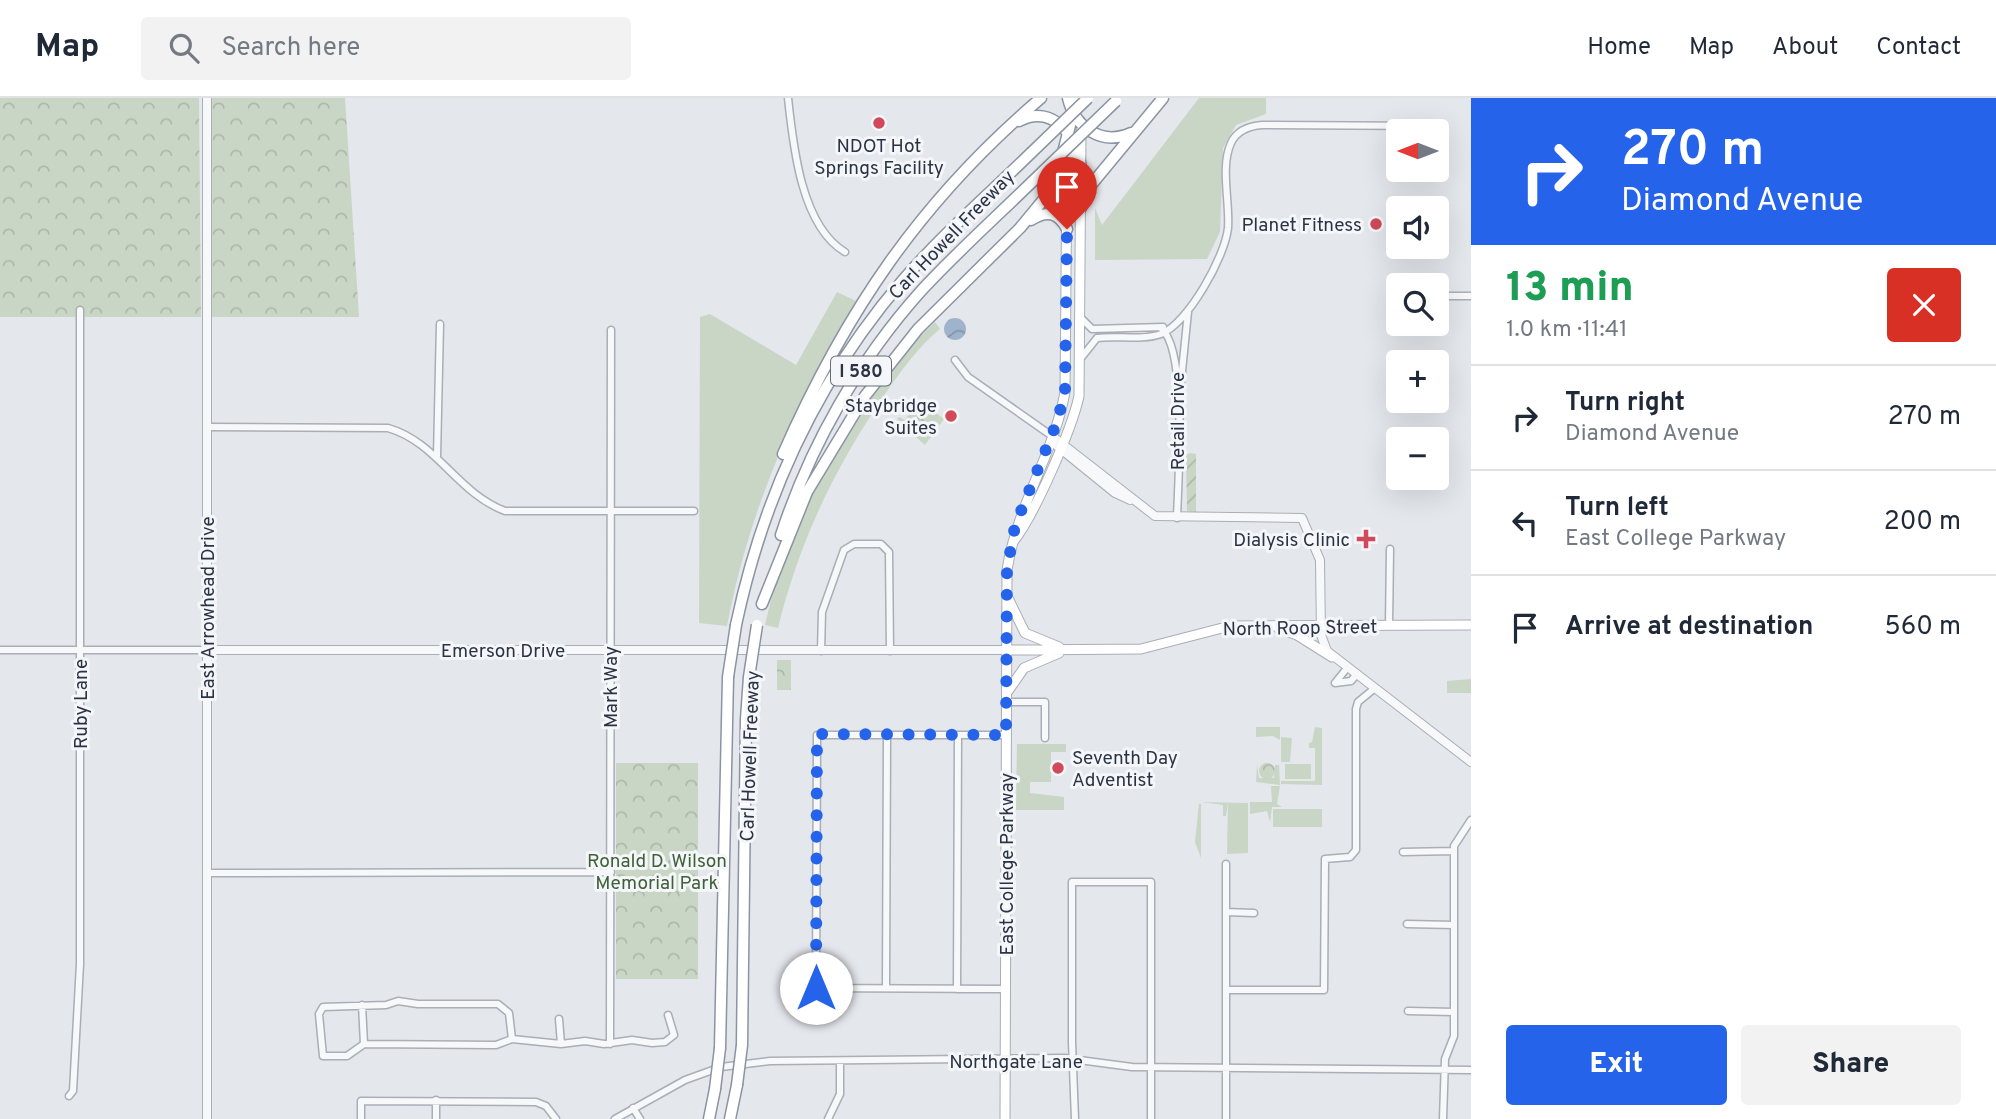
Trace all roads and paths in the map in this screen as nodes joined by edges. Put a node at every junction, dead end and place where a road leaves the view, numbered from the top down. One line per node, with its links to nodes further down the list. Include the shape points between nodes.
1 (207, 98): 30 (street, East Arrowhead Drive)
2 (789, 98): 18 (street, via 795,152 808,198 826,236)
3 (1041, 98): 9 (highway)
4 (1068, 98): 8 (highway); 12 (main road)
5 (1083, 98): 8 (highway); 39 (highway, Carl Howell Freeway / I 580, bridge, via 914,269 848,351 780,477)
6 (1163, 98): 10 (highway)
7 (1117, 99): 41 (highway, Carl Howell Freeway / I 580, bridge, via 922,290 870,356 839,404 801,480)
8 (1078, 117): 10 (highway, via 1096,135 1113,138); 12 (highway); 13 (main road, East College Parkway)
9 (1013, 124): 12 (highway, via 1026,117 1045,117 1062,125); 39 (highway, via 940,195 863,300 787,445)
10 (1139, 126): 15 (highway, via 1088,189)
11 (1386, 126): 22 (street, via 1262,125 1240,132 1228,156 1224,245)
12 (1070, 137): 13 (highway, via 1080,155); 14 (highway); 16 (highway, via 1053,183)
13 (1081, 169): 15 (main road, East College Parkway)
14 (1067, 170): 17 (main road, East College Parkway)
15 (1081, 208): 23 (main road, East College Parkway)
16 (1020, 228): 17 (highway, via 1048,213); 41 (highway, via 918,329 864,396 807,492)
17 (1067, 229): 31 (main road, East College Parkway, via 1065,386)
18 (845, 252)
19 (1450, 296): 20 (street)
20 (1471, 296)
21 (80, 310): 47 (street, Ruby Lane)
22 (1188, 310): 25 (street); 29 (street)
23 (1081, 317): 25 (street, via 1092,329); 27 (main road, East College Parkway)
24 (440, 324): 33 (street)
25 (1166, 328): 27 (street, via 1154,336 1097,338); 29 (street, Retail Drive, via 1177,358)
26 (611, 330): 35 (street, Mark Way)
27 (1081, 358): 32 (main road, East College Parkway, via 1077,404)
28 (955, 360): 31 (street, via 968,377)
29 (1178, 396): 36 (street, Retail Drive)
30 (207, 427): 33 (street, via 388,428 403,432); 48 (street, East Arrowhead Drive)
31 (1052, 436): 32 (street); 37 (main road, East College Parkway, via 1015,526)
32 (1061, 446): 36 (street, via 1155,516); 37 (main road, East College Parkway)
33 (437, 456): 35 (street, via 476,496 505,511)
34 (694, 511): 35 (street)
35 (612, 514): 51 (street, Mark Way)
36 (1177, 518): 42 (street, via 1302,518 1320,559)
37 (1013, 542): 40 (main road, East College Parkway)
38 (1390, 549): 43 (street)
39 (752, 557): 103 (highway, Carl Howell Freeway / I 580, bridge, via 728,677 720,1048)
40 (1007, 594): 49 (main road, East College Parkway); 50 (main road, via 1025,633)
41 (762, 604): 104 (highway, Carl Howell Freeway / I 580, bridge, via 746,719 742,1045)
42 (1321, 625): 43 (main road, North Roop Street); 45 (main road, North Roop Street); 54 (street, via 1324,646)
43 (1389, 625): 44 (main road, North Roop Street)
44 (1471, 625)
45 (1274, 626): 50 (main road, North Roop Street, via 1218,628 1141,649); 54 (main road)
46 (0, 650): 47 (street, Emerson Drive)
47 (79, 650): 48 (street, Emerson Drive); 94 (street, Ruby Lane, via 80,964 73,1091)
48 (207, 650): 51 (street, Emerson Drive); 69 (street, East Arrowhead Drive)
49 (1007, 650): 50 (main road, North Roop Street); 53 (street, Emerson Drive); 58 (main road, East College Parkway)
50 (1068, 650): 58 (main road, via 1024,668)
51 (610, 651): 52 (street, Emerson Drive); 68 (street, Mark Way)
52 (821, 651): 53 (street, Emerson Drive); 53 (street, via 823,608 844,551 854,544 881,544 890,552)
53 (890, 651)
54 (1332, 657): 55 (street)
55 (1347, 668): 56 (street); 56 (street, via 1335,682 1351,681)
56 (1356, 674): 57 (street)
57 (1375, 688): 63 (street); 77 (street, via 1356,709 1356,850 1350,857 1325,859 1324,990)
58 (1007, 697): 61 (main road, East College Parkway); 62 (street, via 1045,702)
59 (887, 735): 60 (street); 74 (street); 74 (street, via 817,734 816,988)
60 (958, 735): 61 (street); 75 (street)
61 (1006, 735): 76 (main road, East College Parkway)
62 (1045, 738)
63 (1471, 762)
64 (1471, 820): 65 (street, via 1456,840)
65 (1454, 851): 66 (street); 73 (street)
66 (1403, 852)
67 (1226, 864): 70 (street)
68 (611, 872): 69 (street); 86 (street, Mark Way)
69 (207, 873): 97 (street, East Arrowhead Drive)
70 (1226, 912): 71 (street); 77 (street)
71 (1254, 913)
72 (1407, 924): 73 (street)
73 (1454, 925): 80 (street)
74 (886, 988): 75 (street)
75 (957, 989): 76 (street)
76 (1005, 989): 89 (main road, East College Parkway)
77 (1226, 990): 91 (street)
78 (362, 1005): 83 (street, via 398,1001 498,1004 509,1013); 84 (street); 84 (street, via 327,1005 319,1014 323,1056 347,1056)
79 (1408, 1011): 80 (street)
80 (1454, 1012): 92 (street, via 1454,1036)
81 (668, 1015): 86 (street, via 674,1035 666,1042)
82 (559, 1019): 85 (street)
83 (512, 1039): 84 (street, via 496,1045); 85 (street)
84 (364, 1044)
85 (561, 1044): 86 (street)
86 (610, 1044)
87 (1074, 1060): 89 (street, Northgate Lane); 90 (street, Northgate Lane); 90 (street, via 1072,882 1151,882); 107 (street)
88 (840, 1061): 89 (street, Northgate Lane); 96 (street, Northgate Lane, via 770,1061 721,1067); 105 (street, via 840,1094)
89 (1006, 1061): 106 (main road, East College Parkway)
90 (1152, 1067): 91 (street, Northgate Lane); 108 (street)
91 (1226, 1067): 92 (street, Northgate Lane); 109 (street)
92 (1445, 1070): 93 (street, Northgate Lane); 110 (street)
93 (1471, 1070)
94 (69, 1096)
95 (436, 1100): 98 (street, via 361,1101); 99 (street); 100 (street, via 536,1101)
96 (633, 1108): 101 (street, Northgate Lane); 102 (street)
97 (207, 1119)
98 (361, 1119)
99 (436, 1119)
100 (556, 1119)
101 (615, 1119)
102 (640, 1119)
103 (709, 1119)
104 (730, 1119)
105 (828, 1119)
106 (1005, 1119)
107 (1076, 1119)
108 (1151, 1119)
109 (1226, 1119)
110 (1443, 1119)

